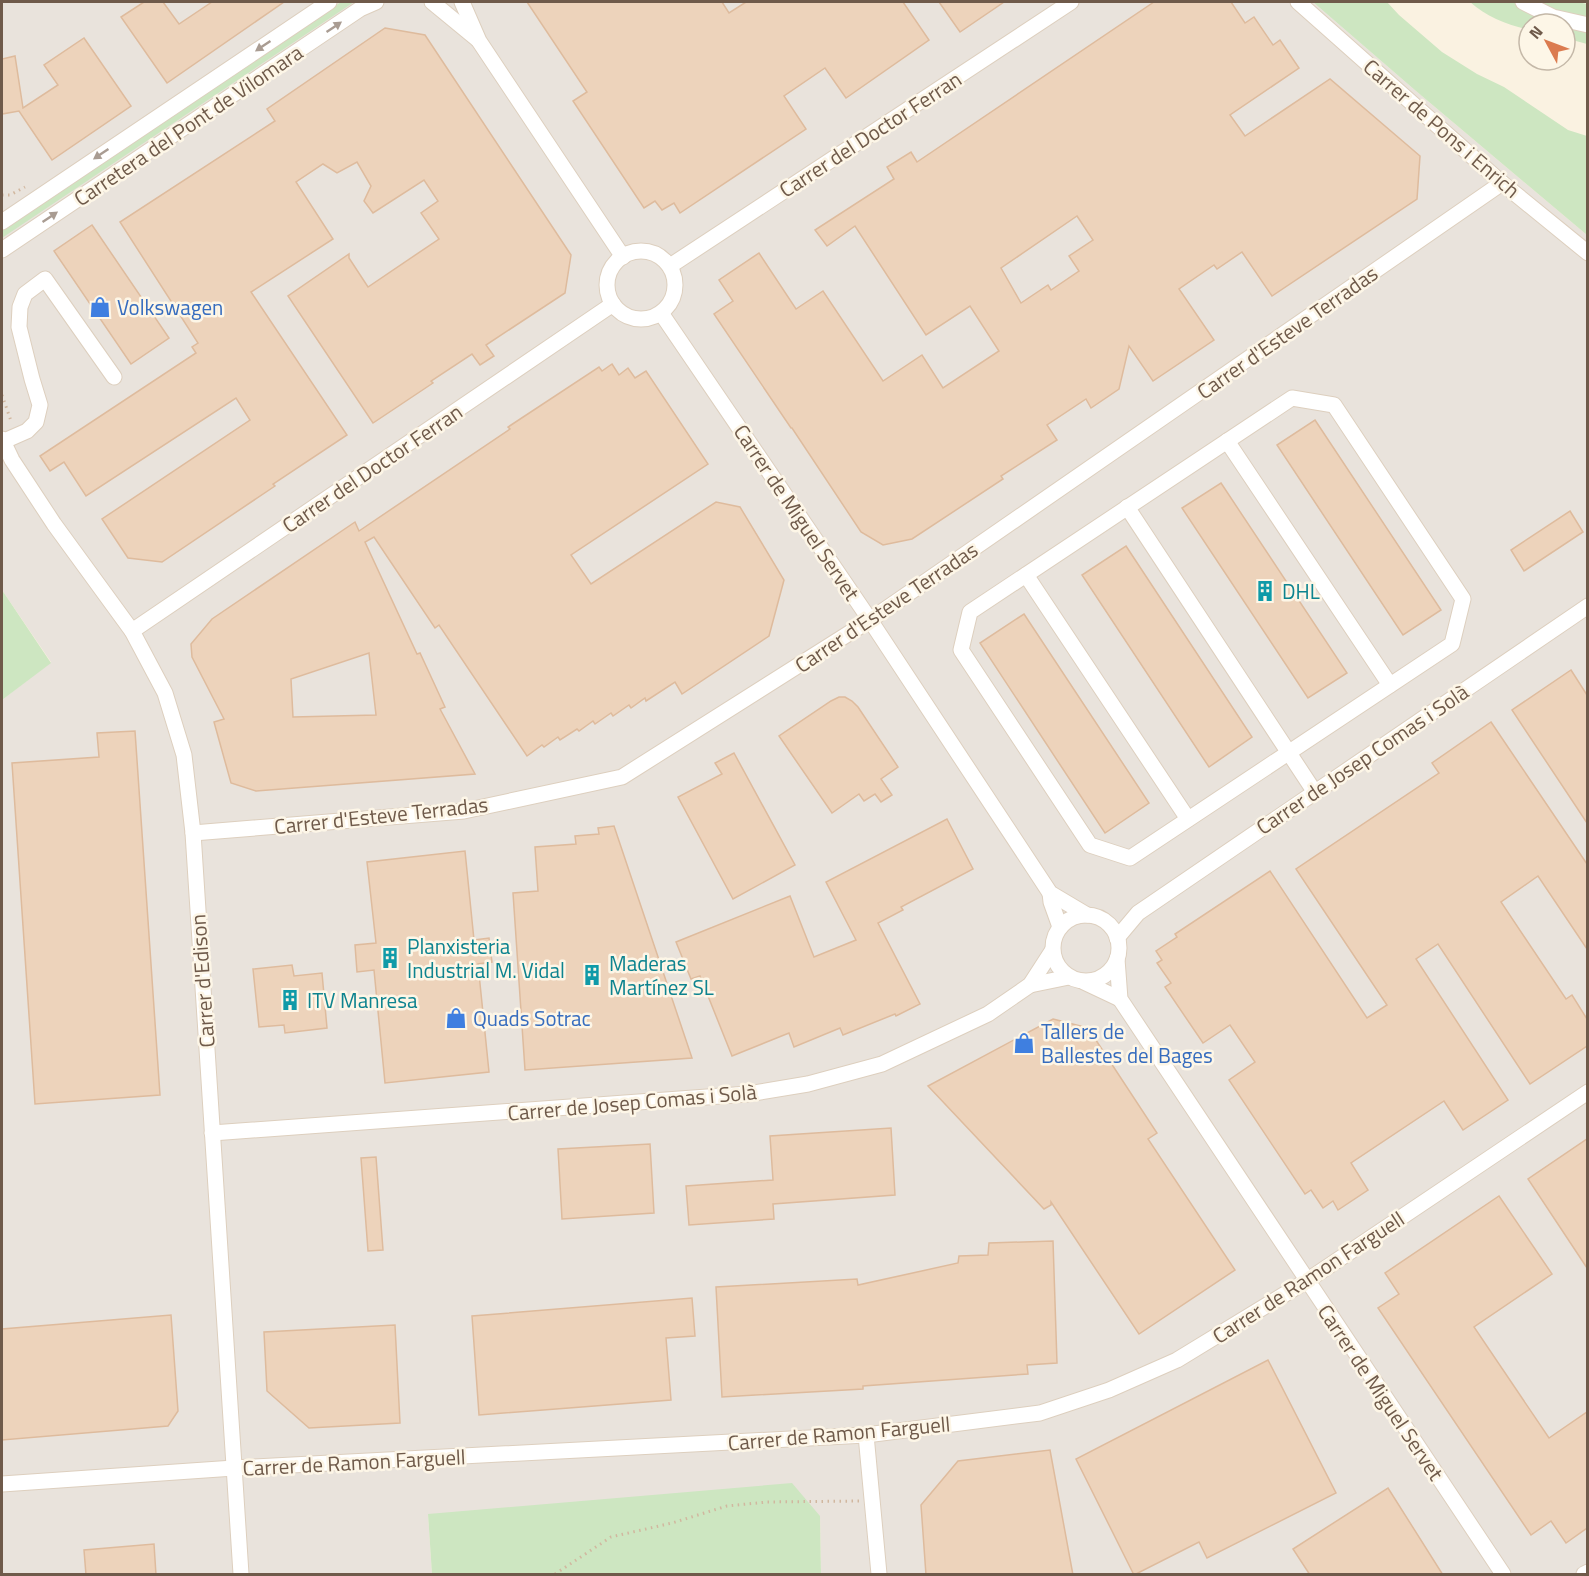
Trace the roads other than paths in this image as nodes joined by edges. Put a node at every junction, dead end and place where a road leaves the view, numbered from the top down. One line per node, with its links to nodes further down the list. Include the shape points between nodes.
1 (329, 2): 12 (street, Carretera del Pont de Vilomara, one-way to 12)
2 (376, 2): 14 (street, Carretera del Pont de Vilomara, one-way to 2, via 360,9)
3 (432, 2): 9 (street)
4 (462, 2): 9 (street)
5 (1071, 2): 17 (street, Carrer del Doctor Ferran)
6 (1298, 2): 10 (street, Carrer de Pons i Enrich)
7 (1523, 2): 8 (street, via 1553,17)
8 (1587, 25)
9 (479, 41): 16 (street)
10 (1502, 183): 15 (street, Carrer de Pons i Enrich); 26 (street, Carrer d'Esteve Terradas)
11 (2, 207): 12 (street)
12 (19, 210): 13 (street, Carretera del Pont de Vilomara)
13 (2, 222)
14 (2, 250)
15 (1587, 253)
16 (623, 257): 17 (street, via 648,252); 18 (street, via 614,265 608,280)
17 (670, 266): 19 (street, via 674,293)
18 (613, 304): 19 (street, via 633,318); 27 (street, Carrer del Doctor Ferran)
19 (661, 313): 26 (street, Carrer de Miguel Servet)
20 (114, 377): 21 (street, via 45,279 25,294 20,307 19,327 40,405 36,422 27,431)
21 (7, 439): 27 (street, Carrer d'Edison, via 12,460)
22 (1227, 441): 23 (street); 28 (street); 28 (street, via 1292,398 1334,405 1463,599 1452,644)
23 (1126, 507): 24 (street); 29 (street)
24 (1026, 575): 31 (street); 31 (street, via 970,612 961,650 980,680 1090,845 1130,858)
25 (1587, 606): 30 (street, Carrer de Josep Comas i Solà)
26 (870, 620): 32 (street, Carrer d'Esteve Terradas, via 622,777 464,811); 33 (street, Carrer de Miguel Servet)
27 (132, 631): 32 (street, Carrer d'Edison, via 165,693 184,755)
28 (1390, 685): 29 (street)
29 (1289, 752): 30 (street); 31 (street)
30 (1314, 791): 34 (street, Carrer de Josep Comas i Solà)
31 (1188, 819)
32 (193, 833): 46 (street, Carrer d'Edison)
33 (1050, 894): 35 (street, Carrer de Miguel Servet); 37 (street, Carrer de Miguel Servet)
34 (1138, 913): 36 (street, Carrer de Josep Comas i Solà); 38 (street, Carrer de Josep Comas i Solà)
35 (1087, 915): 36 (street); 37 (street, via 1072,918)
36 (1106, 922): 38 (street)
37 (1060, 927): 39 (street)
38 (1117, 938): 40 (street)
39 (1052, 951): 41 (street, via 1057,966); 43 (street, Carrer de Josep Comas i Solà)
40 (1117, 959): 42 (street, via 1104,976); 44 (street, Carrer de Miguel Servet)
41 (1069, 977): 42 (street); 43 (street, Carrer de Josep Comas i Solà)
42 (1084, 982): 44 (street)
43 (1030, 985): 46 (street, Carrer de Josep Comas i Solà, via 988,1014 882,1064 748,1095)
44 (1120, 999): 47 (street, Carrer de Miguel Servet)
45 (1587, 1092): 47 (street, Carrer de Ramon Farguell)
46 (212, 1133): 49 (street, Carrer d'Edison)
47 (1308, 1280): 48 (street, Carrer de Ramon Farguell, via 1177,1360 1109,1390 1040,1413); 53 (street, Carrer de Miguel Servet)
48 (866, 1435): 49 (street, Carrer de Ramon Farguell); 52 (street)
49 (234, 1468): 50 (street, Carrer de Ramon Farguell); 51 (street, Carrer d'Edison)
50 (2, 1484)
51 (241, 1575)
52 (879, 1575)
53 (1503, 1575)

